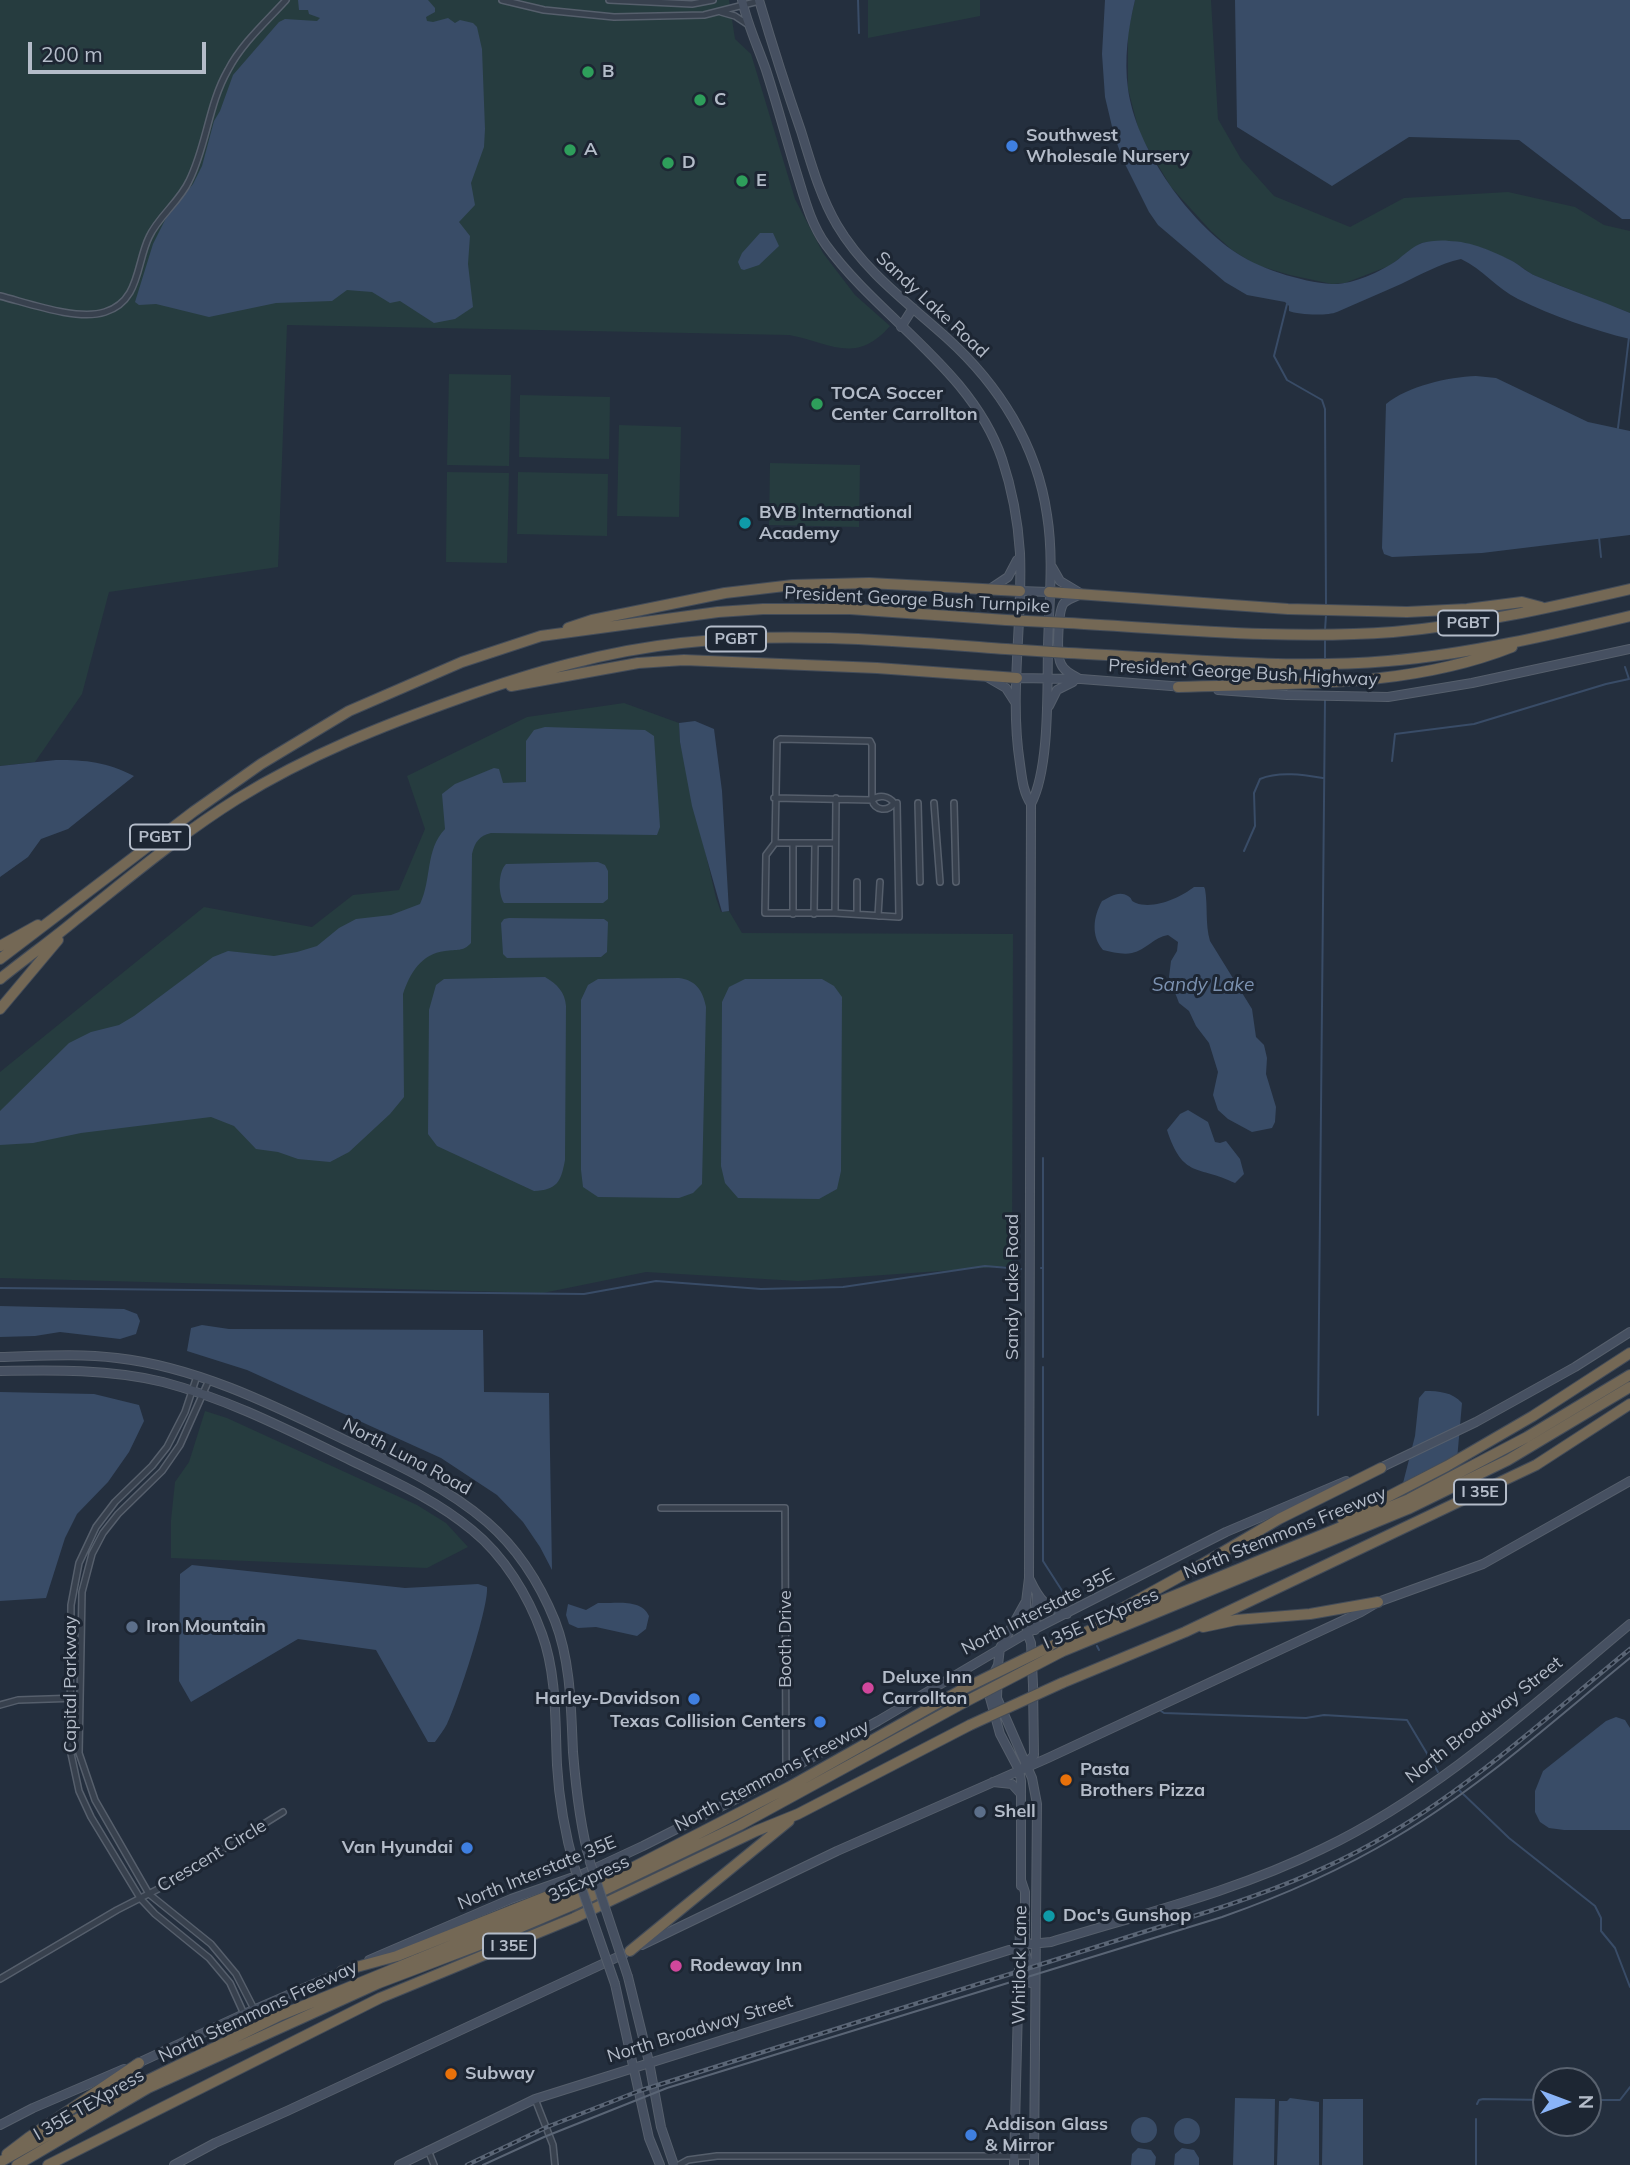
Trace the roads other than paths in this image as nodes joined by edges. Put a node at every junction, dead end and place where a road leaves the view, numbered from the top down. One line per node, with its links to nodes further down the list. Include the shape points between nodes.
1 (286, 0): 13 (street, via 229,68 217,90 188,184 149,236 135,284 118,306 104,313 74,313)
2 (502, 0): 7 (street, via 594,16)
3 (609, 0): 4 (street, via 692,4)
4 (713, 0)
5 (759, 0): 6 (street); 9 (main road, Sandy Lake Road)
6 (742, 3): 7 (street); 8 (main road, Sandy Lake Road)
7 (718, 11): 8 (street)
8 (751, 27): 10 (main road, Sandy Lake Road)
9 (795, 114): 10 (main road); 11 (main road, Sandy Lake Road)
10 (780, 119): 12 (main road, Sandy Lake Road)
11 (825, 203): 12 (main road); 14 (main road, Sandy Lake Road, via 854,252)
12 (808, 210): 15 (main road, Sandy Lake Road, via 825,244)
13 (0, 296)
14 (913, 308): 15 (main road); 17 (main road, Sandy Lake Road, via 975,365 1030,448 1048,517)
15 (901, 327): 16 (main road, Sandy Lake Road, via 964,390 984,417 1009,481)
16 (1020, 554): 18 (main road, via 1009,577); 20 (main road, Sandy Lake Road)
17 (1051, 565): 21 (main road, Sandy Lake Road); 22 (main road, via 1060,582)
18 (990, 589): 20 (highway); 25 (highway, via 869,583 763,588 592,620)
19 (1630, 589): 23 (highway, President George Bush Turnpike / PGBT)
20 (1020, 591): 21 (main road); 29 (main road, Sandy Lake Road)
21 (1049, 592): 22 (highway); 30 (main road, Sandy Lake Road)
22 (1082, 594): 23 (highway, via 1289,609 1407,612 1522,602); 31 (main road, via 1067,600 1059,614 1059,657 1063,668)
23 (1545, 608): 25 (highway, President George Bush Turnpike / PGBT, bridge, via 1391,632 1288,634 850,609 763,609)
24 (1630, 616): 26 (highway, PGBT)
25 (541, 636): 53 (highway, President George Bush Turnpike / PGBT, via 462,662 349,711 224,789)
26 (1535, 638): 33 (highway, via 1481,659 1389,678); 34 (highway, PGBT, bridge, via 1390,661 1288,664 834,638 737,639 597,656)
27 (1630, 649): 33 (main road, President George Bush Highway, via 1388,696)
28 (987, 677): 29 (highway); 34 (highway, via 877,668 662,661 601,668); 35 (main road, via 1006,688)
29 (1017, 678): 30 (main road, President George Bush Highway); 35 (main road, Sandy Lake Road)
30 (1047, 678): 31 (main road, President George Bush Highway); 36 (main road, Sandy Lake Road)
31 (1081, 679): 32 (main road, President George Bush Highway); 36 (main road, via 1057,690)
32 (1178, 687): 33 (highway)
33 (1288, 690)
34 (473, 694): 59 (highway, PGBT, via 390,723 273,778 200,824)
35 (1015, 704): 43 (main road, Sandy Lake Road, via 1019,758 1025,795)
36 (1046, 715): 43 (main road, Sandy Lake Road, via 1043,756)
37 (774, 797): 38 (street); 38 (street, via 780,739 867,740 872,745 872,800); 44 (street)
38 (836, 798): 47 (street)
39 (897, 803): 58 (street, via 899,917)
40 (918, 803): 48 (street)
41 (934, 803): 49 (street)
42 (954, 803): 50 (street)
43 (1031, 804): 79 (main road, Sandy Lake Road)
44 (775, 843): 45 (street); 55 (street, via 766,855 765,913)
45 (793, 843): 46 (street); 55 (street)
46 (815, 843): 47 (street); 56 (street)
47 (835, 843): 54 (street)
48 (920, 881)
49 (940, 881)
50 (956, 881)
51 (857, 882): 57 (street)
52 (880, 882): 58 (street)
53 (72, 905): 60 (highway); 61 (highway, President George Bush Turnpike / PGBT)
54 (835, 913): 56 (street); 57 (street)
55 (793, 914): 56 (street)
56 (814, 914)
57 (856, 914): 58 (street)
58 (878, 916)
59 (78, 919): 62 (highway, PGBT); 63 (highway)
60 (0, 946)
61 (0, 959)
62 (0, 979)
63 (0, 1009)
64 (1630, 1332): 75 (main road, North Interstate 35E, via 1487,1416)
65 (1630, 1353): 78 (highway, via 1447,1466)
66 (0, 1357): 69 (main road, North Luna Road, via 117,1358)
67 (0, 1371): 72 (main road, North Luna Road, via 92,1372)
68 (1630, 1375): 78 (highway, North Stemmons Freeway / I 35E, via 1551,1424 1409,1499)
69 (197, 1376): 70 (main road, North Luna Road); 72 (street, Capital Parkway)
70 (209, 1380): 73 (street, Capital Parkway); 114 (main road, North Luna Road, bridge, via 307,1422 459,1499 514,1549 541,1591 559,1635 571,1704 582,1833 628,1977)
71 (1630, 1387): 93 (highway, I 35E TEXpress, bridge, via 1508,1460 1408,1508 1061,1652)
72 (191, 1391): 73 (main road, North Luna Road); 91 (street, Capital Parkway, via 167,1447 96,1527 79,1563 71,1605)
73 (203, 1395): 92 (street, Capital Parkway, via 162,1471 118,1514 92,1554 82,1592); 116 (main road, North Luna Road, bridge, via 263,1417 442,1507 474,1531 520,1587 543,1637 553,1690 565,1834 615,1984)
74 (1630, 1404): 86 (highway, I 35E, via 1536,1465)
75 (1381, 1468): 83 (main road, North Interstate 35E, via 1226,1532); 88 (highway, via 1291,1512)
76 (1630, 1481): 82 (main road, via 1483,1564)
77 (661, 1508): 96 (street, Booth Drive, via 785,1508)
78 (1303, 1542): 88 (highway, North Stemmons Freeway / I 35E)
79 (1029, 1578): 80 (main road); 81 (main road, Sandy Lake Road)
80 (1037, 1594): 83 (main road, via 1047,1607); 85 (main road)
81 (1026, 1602): 87 (main road, Sandy Lake Road); 90 (main road)
82 (1378, 1602): 86 (highway, via 1236,1620); 95 (main road)
83 (1066, 1614): 85 (main road, North Interstate 35E)
84 (1630, 1624): 105 (main road, North Broadway Street, via 1497,1735 1362,1829 1262,1875)
85 (1036, 1628): 87 (main road, North Interstate 35E); 89 (main road)
86 (1185, 1632): 100 (highway, I 35E, bridge, via 970,1725)
87 (1027, 1633): 89 (main road, Sandy Lake Road); 90 (main road, North Interstate 35E)
88 (1062, 1641): 101 (highway, North Stemmons Freeway / I 35E, bridge, via 961,1690 789,1787)
89 (1031, 1643): 95 (main road, Sandy Lake Road, via 1034,1755)
90 (1000, 1648): 95 (main road, via 997,1698); 96 (main road, North Interstate 35E)
91 (69, 1698): 92 (street); 94 (street); 104 (street, Capital Parkway, via 70,1749 79,1791)
92 (79, 1698): 103 (street, Capital Parkway, via 79,1753 85,1775)
93 (963, 1703): 113 (highway, 35Express, via 740,1825 573,1905 379,1983)
94 (0, 1705)
95 (1023, 1767): 97 (main road); 98 (main road, Whitlock Lane); 105 (main road, Whitlock Lane, via 1035,1790 1038,1821)
96 (786, 1770): 108 (main road, North Interstate 35E, via 585,1873 511,1899)
97 (987, 1783): 98 (main road, via 1012,1783); 107 (main road)
98 (1022, 1794): 102 (main road, Whitlock Lane)
99 (283, 1812): 103 (street, Crescent Circle)
100 (798, 1814): 107 (highway); 124 (highway, I 35E, via 574,1918 380,1998)
101 (626, 1871): 108 (highway, via 602,1875 409,1951); 121 (highway, North Stemmons Freeway / I 35E, via 281,2015 140,2084)
102 (1021, 1880): 105 (main road, via 1026,1941); 106 (main road, Whitlock Lane)
103 (149, 1894): 104 (street, Crescent Circle); 111 (street, Capital Parkway, via 211,1944 236,1974)
104 (139, 1898): 109 (street, Crescent Circle); 112 (street, Capital Parkway, via 209,1958 230,1983)
105 (1035, 1944): 110 (main road, Whitlock Lane)
106 (1019, 1949): 110 (main road, via 1028,1956 1028,1982); 114 (main road, North Broadway Street); 120 (main road, Whitlock Lane)
107 (629, 1951): 125 (main road)
108 (342, 1971): 111 (main road, North Interstate 35E)
109 (0, 1979)
110 (1034, 1984): 122 (main road, Whitlock Lane)
111 (254, 2009): 112 (main road, North Interstate 35E)
112 (244, 2014): 115 (main road, North Interstate 35E)
113 (215, 2057): 123 (highway, I 35E TEXpress, via 148,2088)
114 (649, 2062): 116 (main road, North Broadway Street); 130 (main road, North Luna Road, via 661,2127)
115 (139, 2063): 118 (main road, North Interstate 35E); 121 (highway)
116 (634, 2066): 117 (main road, North Broadway Street); 129 (main road, North Luna Road, via 649,2138)
117 (535, 2099): 119 (main road, North Broadway Street); 128 (street, via 553,2145)
118 (0, 2124)
119 (428, 2150): 126 (main road, North Broadway Street); 127 (street)
120 (1014, 2160): 122 (street); 130 (street, via 717,2156)
121 (0, 2161)
122 (1034, 2161)
123 (17, 2165)
124 (48, 2165)
125 (174, 2165)
126 (399, 2165)
127 (434, 2165)
128 (555, 2165)
129 (660, 2165)
130 (677, 2165)

